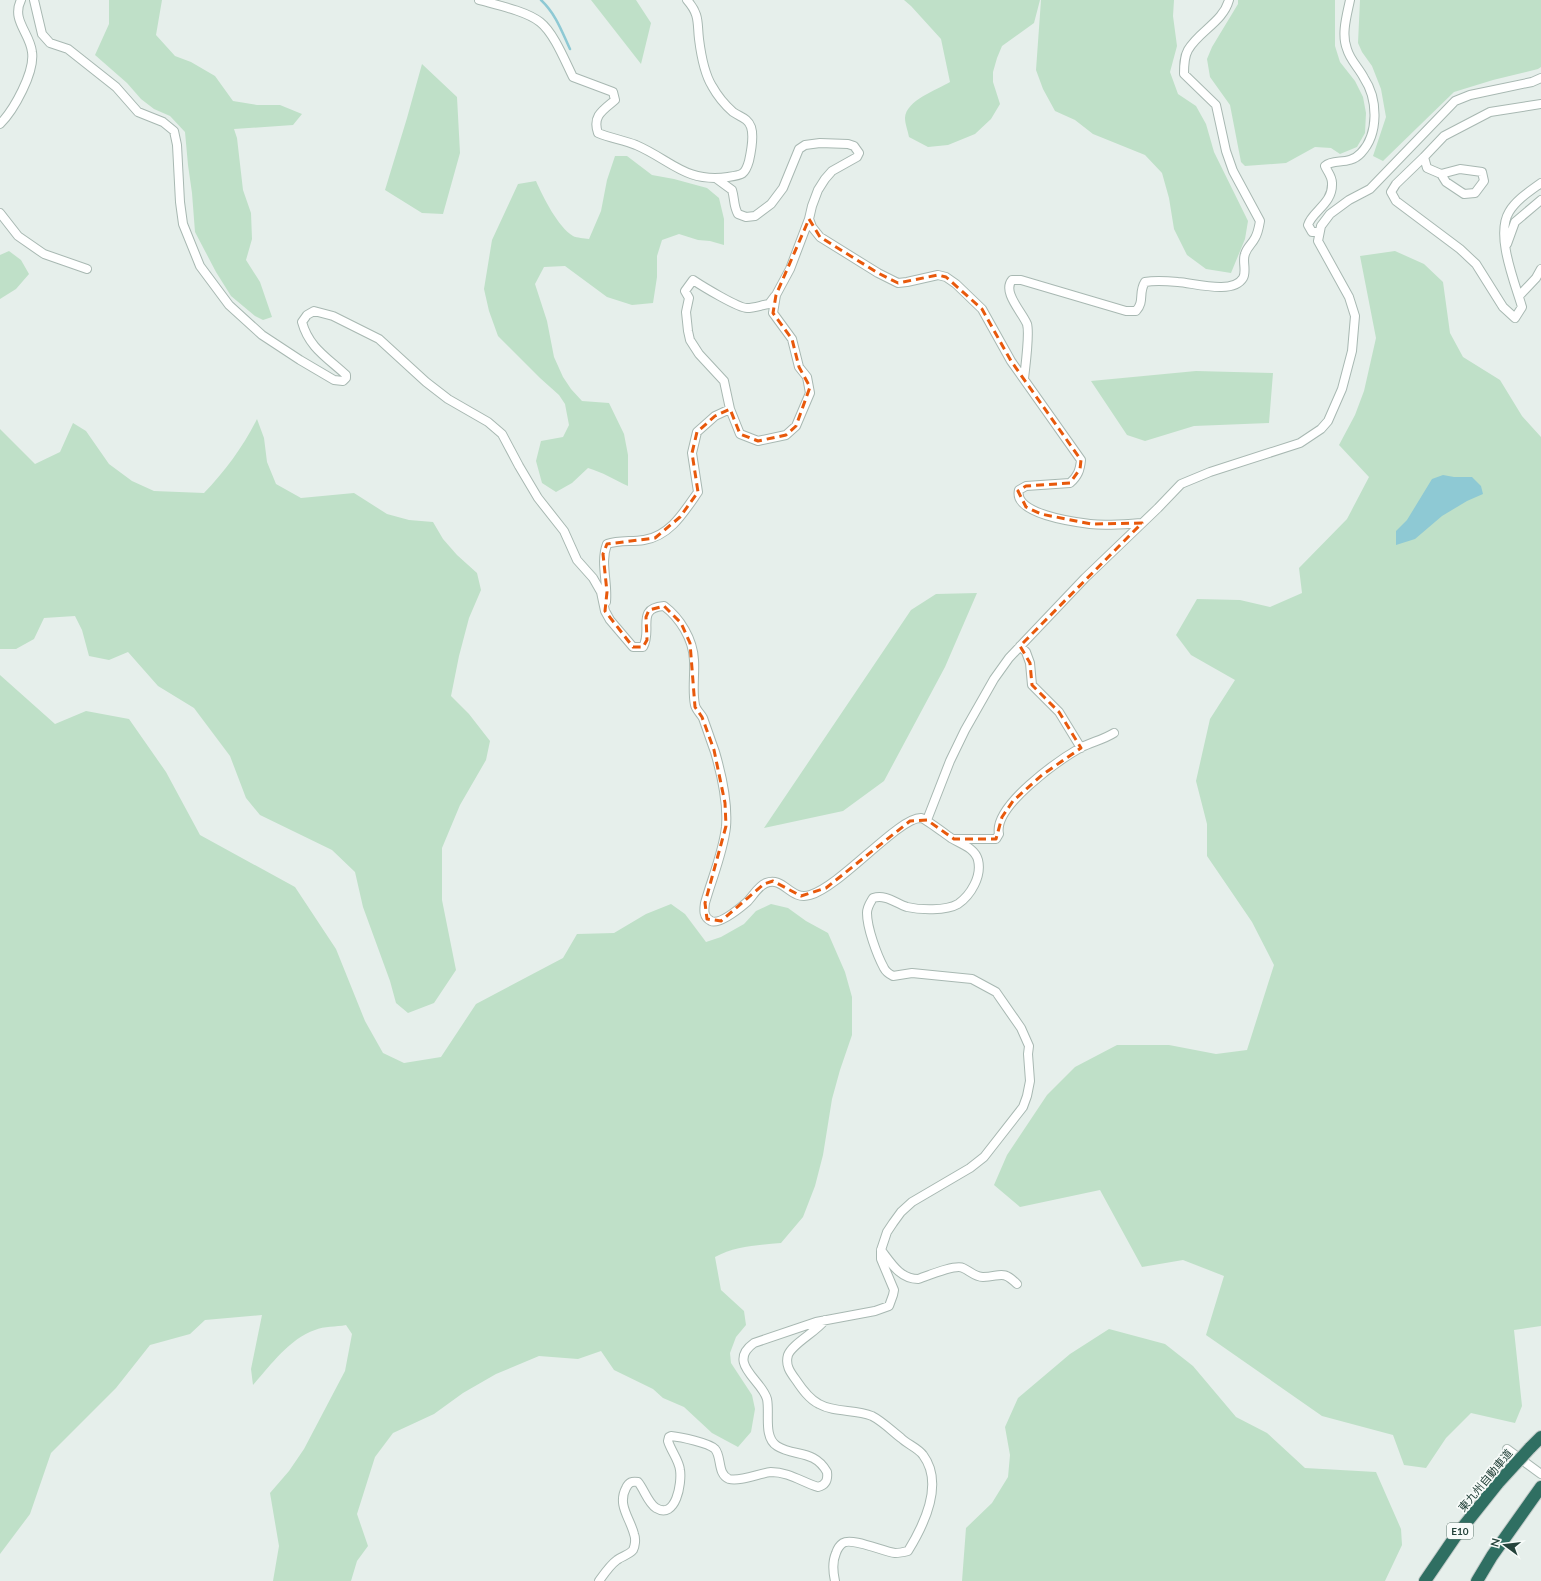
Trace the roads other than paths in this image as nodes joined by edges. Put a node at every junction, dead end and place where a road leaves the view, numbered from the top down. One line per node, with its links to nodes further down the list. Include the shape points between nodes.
1 (20, 0): 9 (street, via 19,21 32,51 32,66 18,100)
2 (34, 0): 26 (street, via 42,34 50,43 68,50 116,87 138,112 163,122 174,131 183,224 200,266 229,306 275,344 334,380 343,381 346,375 313,345 302,322 306,315 314,311 333,316 379,339 448,399 488,422 502,434 538,498 564,531 577,560 601,592)
3 (479, 0): 12 (street, via 506,7 541,22 573,77 614,92 614,100 597,117 598,133 636,145 682,172)
4 (687, 0): 12 (street, via 694,7 698,18 705,70 712,86 724,103 746,119 751,127 750,158 746,170 741,176)
5 (1229, 0): 23 (street, via 1228,7 1187,50 1184,74 1216,105 1233,171 1260,221 1255,238 1244,254 1242,280 1233,285 1215,288 1180,282 1145,282 1141,306 1136,311 1126,311 1022,280 1012,280 1009,283 1009,290 1027,325)
6 (1350, 0): 17 (street, via 1346,48 1372,96 1374,122 1369,142 1362,153 1345,162 1328,163 1325,166 1332,184 1326,202 1309,220 1308,225 1312,232)
7 (1541, 78): 17 (street, via 1455,101 1370,189 1330,214)
8 (1541, 104): 10 (street, via 1490,112 1444,136)
9 (0, 124)
10 (1424, 157): 11 (street, via 1427,168); 22 (street, via 1396,184 1391,192 1396,201 1476,264 1503,307 1515,318 1522,307)
11 (1441, 174): 11 (street, via 1460,169 1482,172 1484,181 1475,193 1464,194 1446,182)
12 (717, 179): 16 (street, via 732,190 733,206 738,214 755,216 771,204 783,188 799,149 805,145 820,143 854,146 859,153 857,157 832,171 825,179 816,195)
13 (1541, 183): 18 (street, via 1525,194 1509,212 1504,231)
14 (1541, 200): 18 (street, via 1515,222)
15 (0, 213): 19 (street, via 18,236 44,254)
16 (809, 219): 21 (street, via 790,269); 23 (street, via 820,236 898,283 938,275 956,284 982,309)
17 (1319, 232): 25 (street, via 1318,241 1349,297 1355,316 1348,366 1342,389 1328,421 1300,443 1181,484)
18 (1506, 247): 22 (street, via 1509,270)
19 (87, 269)
20 (1541, 269): 22 (street)
21 (776, 295): 24 (street, via 773,313 792,339 799,367 807,377 810,387 803,413 796,426 786,435 758,440 740,434); 24 (street, via 769,304 747,308 708,291 693,280 685,291 689,298 686,312 690,340 699,354 724,381)
22 (1519, 296)
23 (1024, 379): 25 (street, via 1080,460 1080,469 1070,483 1026,486 1019,490 1020,500 1026,507 1041,514 1071,521 1091,524)
24 (730, 410): 26 (street, via 715,416 697,432 692,453 698,492 680,517 655,538 617,540 607,544 603,554 607,592)
25 (1142, 523): 27 (street)
26 (605, 611): 30 (street, via 632,647 637,648 643,647 647,640 646,617 649,610 656,606 664,606 681,623 690,643 694,658 695,707 702,717 714,750 723,783 725,803 726,826 705,903 704,913 707,919 713,922 721,921 764,884 773,881 801,896 821,890 842,877 910,821 920,818)
27 (1020, 646): 29 (street, via 1026,652 1030,663 1032,685 1059,712); 30 (street, via 994,679 965,730)
28 (1114, 733): 29 (street)
29 (1081, 748): 31 (street, via 1042,774 1013,801 1002,817 996,839)
30 (927, 820): 31 (street)
31 (954, 840): 32 (street, via 977,855 980,868 977,880 967,895 957,904 932,909 906,906 879,896 873,898 867,915 875,946 884,969 893,976 912,973 972,979 996,992 1021,1028 1029,1046 1030,1081 1027,1096 1017,1116 984,1157 912,1202 901,1212 887,1232)
32 (881, 1250): 33 (street, via 901,1274 914,1279 962,1267 982,1277 1000,1274 1010,1277); 34 (street, via 881,1259 894,1290 889,1306)
33 (1017, 1284)
34 (825, 1320): 39 (street, via 754,1343 745,1351 744,1365 749,1376 761,1387 766,1399 769,1434 776,1446 819,1461 827,1472 826,1483 818,1487 784,1473 770,1472 730,1479 726,1477 716,1450 711,1446 671,1436 668,1441 680,1468 675,1501 668,1510 656,1508 638,1482 629,1483 622,1502 635,1536 635,1544 633,1550 617,1560); 40 (street, via 819,1328 790,1350 787,1363 790,1371 808,1396 818,1404 874,1418 922,1454 931,1469 932,1489 927,1511 908,1551 901,1553 854,1542 843,1543 833,1558)
35 (1541, 1437): 41 (highway, 東九州自動車道 / E10, bridge, via 1498,1483 1455,1537)
36 (1507, 1449): 37 (street)
37 (1541, 1474)
38 (1541, 1487): 42 (highway)
39 (599, 1581)
40 (835, 1581)
41 (1425, 1581)
42 (1477, 1581)

